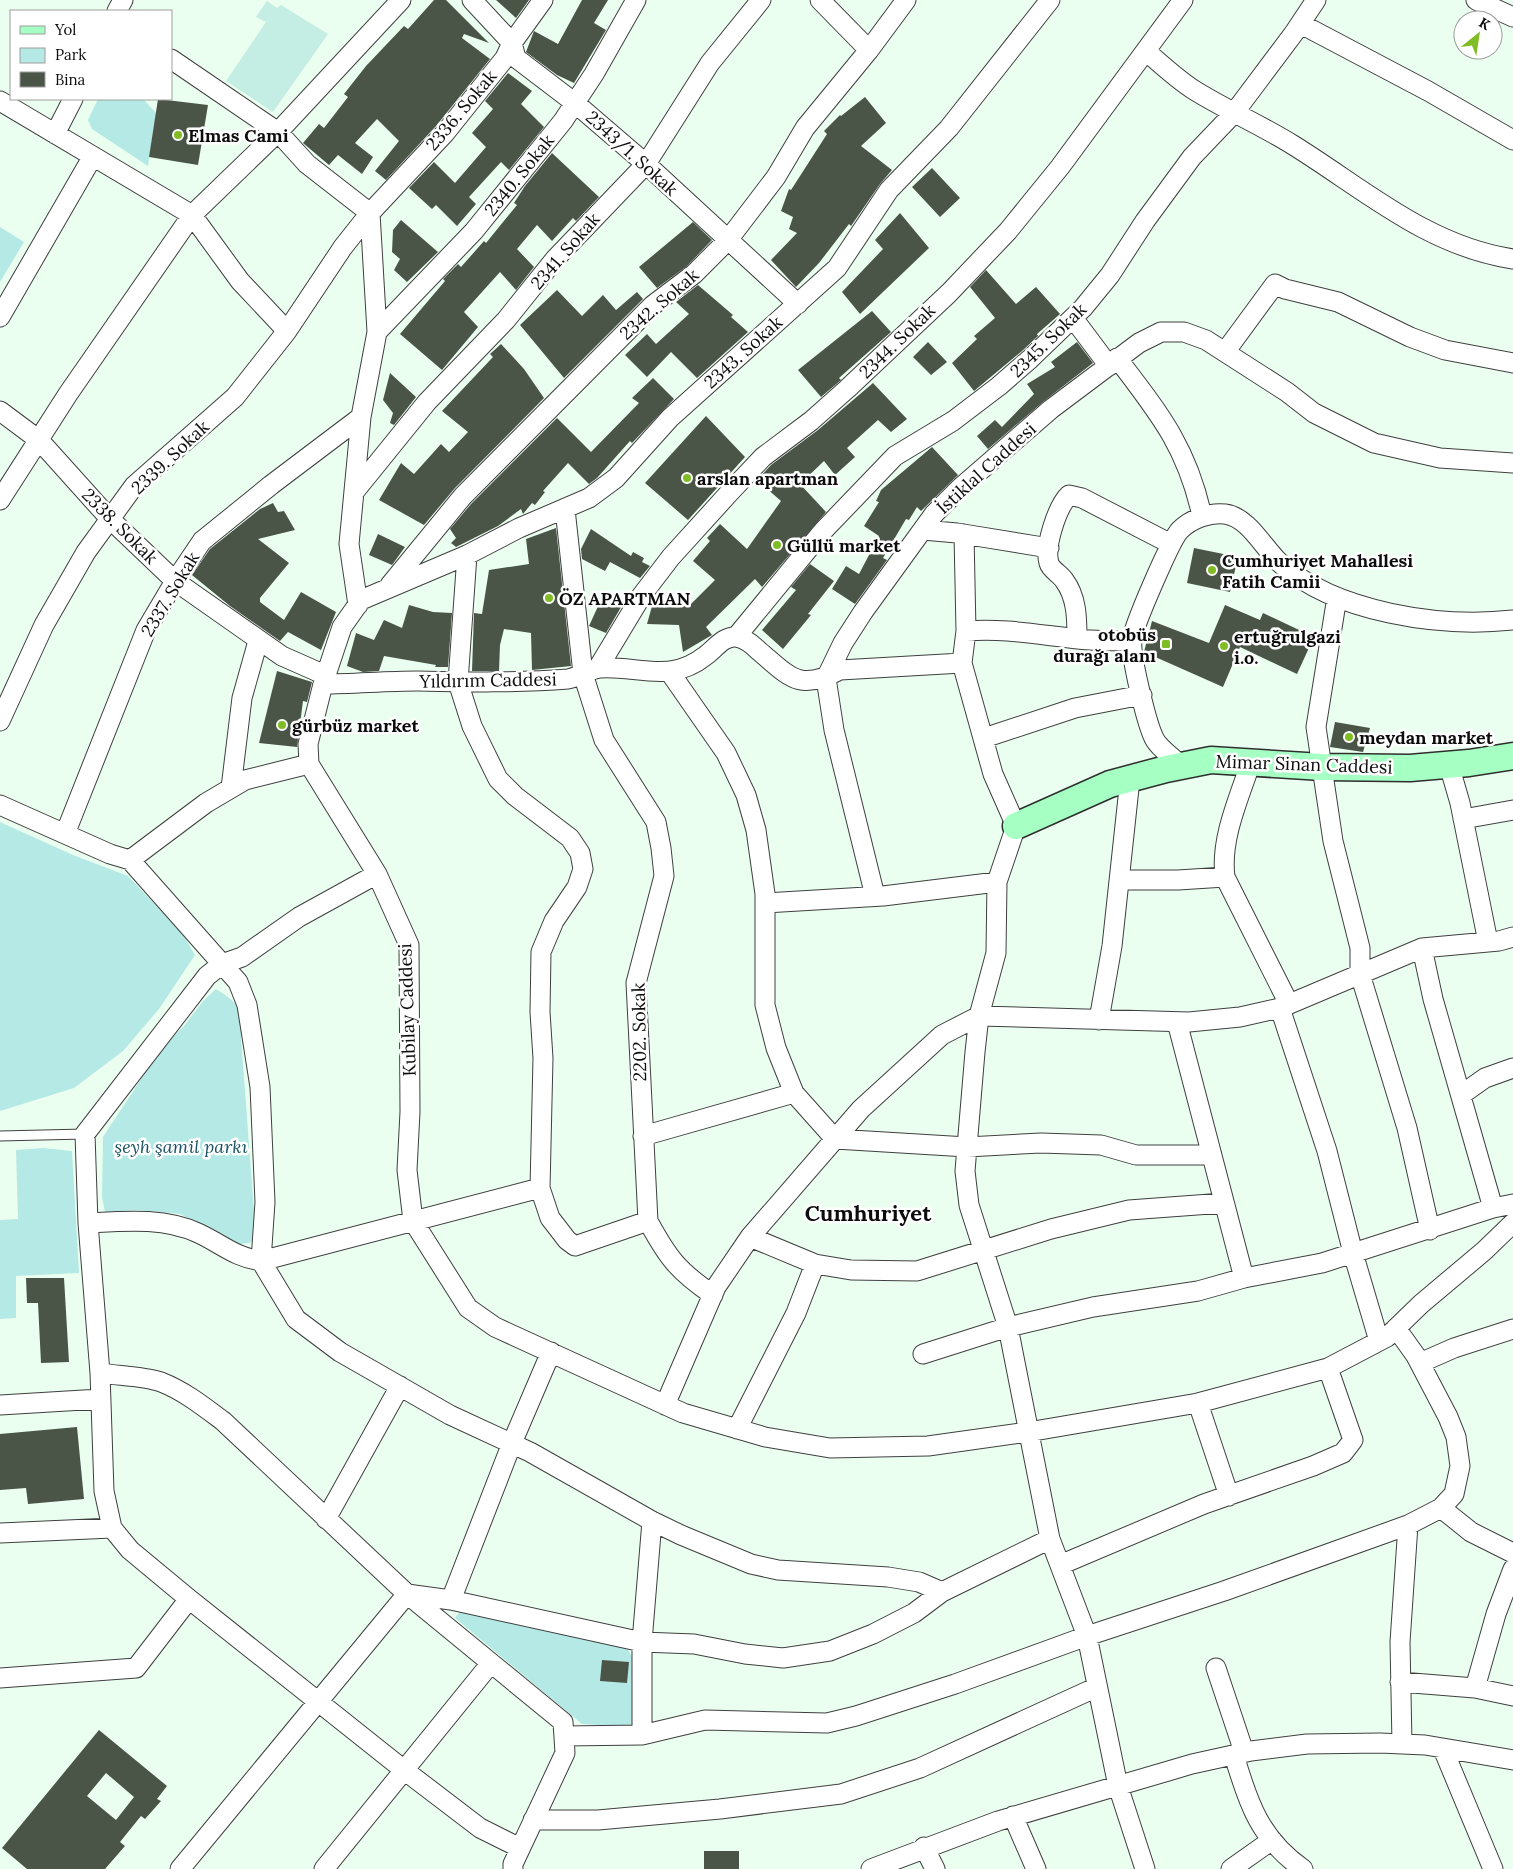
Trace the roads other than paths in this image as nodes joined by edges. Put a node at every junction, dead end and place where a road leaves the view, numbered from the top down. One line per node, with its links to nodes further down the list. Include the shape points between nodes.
1 (401, 0): 22 (street)
2 (472, 0): 14 (street, 2343/1. Sokak)
3 (543, 0): 14 (street, 2336. Sokak)
4 (636, 0): 20 (street, 2340. Sokak)
5 (761, 0): 26 (street, 2341. Sokak, via 710,63)
6 (820, 0): 15 (street)
7 (906, 0): 15 (street, 2342. Sokak)
8 (1050, 0): 31 (street, 2343. Sokak, via 948,128 889,190 837,268)
9 (1183, 0): 16 (street, 2344. Sokak)
10 (1316, 0): 13 (street, 2345. Sokak)
11 (1487, 2): 12 (street)
12 (1513, 17)
13 (1301, 24): 21 (street, 2345. Sokak); 24 (street, via 1436,95)
14 (512, 43): 20 (street, 2343/1. Sokak, via 516,58); 27 (street, 2336. Sokak, via 505,58 445,133)
15 (869, 50): 29 (street, 2342. Sokak, via 804,128 776,177)
16 (1146, 52): 21 (street, via 1192,88); 64 (street, 2344. Sokak, via 1008,231 949,293 847,390 763,457 671,557)
17 (172, 60): 22 (street)
18 (72, 100): 23 (street)
19 (0, 101): 23 (street)
20 (575, 103): 26 (street, 2343/1. Sokak); 35 (street, 2340. Sokak, via 474,231)
21 (1234, 113): 30 (street, via 1293,145 1420,228 1453,243); 33 (street, 2345. Sokak, via 1192,157 1110,276)
22 (278, 132): 27 (street, via 307,164); 28 (street)
23 (55, 134): 25 (street)
24 (1513, 140)
25 (93, 156): 28 (street); 32 (street)
26 (646, 164): 29 (street, 2343/1. Sokak); 43 (street, 2341. Sokak, via 555,258 506,320 427,402)
27 (370, 213): 34 (street, 2339. Sokak, via 343,247); 35 (street)
28 (192, 214): 34 (street, via 240,282); 41 (street)
29 (728, 240): 31 (street, 2343/1. Sokak); 54 (street, 2342. Sokak, via 694,274 653,304 463,496)
30 (1513, 259)
31 (798, 304): 45 (street, 2343. Sokak, via 670,418 616,478 589,498)
32 (0, 317)
33 (1073, 318): 37 (street); 59 (street, 2345. Sokak, via 999,386 953,420 895,456 824,531)
34 (287, 331): 47 (street, 2339. Sokak, via 235,397 134,486)
35 (377, 332): 40 (street)
36 (1225, 352): 37 (street, İstiklal Caddesi, via 1184,332 1161,332 1138,343); 38 (street, via 1275,284 1338,302 1445,350); 42 (street, İstiklal Caddesi, via 1314,413 1374,443 1440,458)
37 (1113, 362): 46 (street, via 1158,410 1177,441 1196,488); 48 (street, İstiklal Caddesi, via 998,455 934,514)
38 (1513, 363)
39 (0, 410): 41 (street, 2338. Sokak)
40 (361, 418): 43 (street); 53 (street, 2337. Sokak, via 202,541)
41 (38, 440): 44 (street); 47 (street, 2338. Sokak)
42 (1513, 463)
43 (355, 491): 56 (street, via 349,544)
44 (0, 500)
45 (565, 509): 52 (street, 2343. Sokak); 64 (street, 2202. Sokak)
46 (1202, 516): 50 (street, via 1180,530); 55 (street, via 1226,514 1239,520 1279,563 1302,581)
47 (110, 519): 53 (street, 2338. Sokak); 70 (street, 2339. Sokak, via 86,552 44,625)
48 (923, 530): 49 (street); 66 (street, İstiklal Caddesi, via 862,612)
49 (964, 534): 51 (street); 58 (street)
50 (1171, 544): 51 (street, via 1082,498 1069,495 1061,503); 61 (street)
51 (1048, 548): 60 (street, via 1049,565 1065,581 1073,597 1078,616)
52 (467, 555): 54 (street, 2343. Sokak); 68 (street)
53 (175, 581): 62 (street, 2338. Sokak); 84 (street, 2337. Sokak, via 146,630)
54 (387, 588): 56 (street, 2343. Sokak, via 361,600)
55 (1337, 597): 57 (street, via 1400,616 1494,622); 77 (street, via 1316,727)
56 (358, 605): 67 (street, via 342,628)
57 (1513, 620)
58 (966, 631): 60 (street, via 1012,631); 63 (street)
59 (736, 637): 65 (street, Yıldırım Caddesi, via 724,639 705,657 684,669); 66 (street, via 750,643 796,680 810,682)
60 (1077, 639): 61 (street)
61 (1132, 640): 69 (street)
62 (258, 641): 67 (street, 2338. Sokak); 79 (street, via 242,698)
63 (962, 663): 66 (street, via 840,670); 71 (street)
64 (591, 671): 65 (street, Yıldırım Caddesi, via 625,668 656,673); 68 (street, Yıldırım Caddesi, via 562,679); 106 (street, 2202. Sokak, via 604,740 656,822 661,848 664,876 636,983)
65 (669, 671): 91 (street, via 726,753 746,795 756,830)
66 (826, 678): 90 (street, via 834,730)
67 (324, 679): 68 (street, Yıldırım Caddesi); 74 (street, via 308,744)
68 (458, 682): 110 (street, via 472,726 498,779 570,838 582,861 583,870 577,887 554,921 541,952)
69 (1142, 695): 71 (street, via 1075,708); 76 (street, via 1155,740)
70 (0, 721)
71 (984, 738): 83 (street, via 993,774)
72 (1513, 756): 75 (street, Mimar Sinan Caddesi)
73 (1250, 762): 76 (street, Mimar Sinan Caddesi, via 1210,760); 77 (street, Mimar Sinan Caddesi); 87 (street, via 1229,835 1223,863)
74 (309, 764): 79 (street, via 245,780); 86 (street, Kubilay Caddesi)
75 (1449, 765): 77 (street, Mimar Sinan Caddesi); 82 (street)
76 (1182, 766): 78 (street, Mimar Sinan Caddesi)
77 (1322, 767): 96 (street, via 1333,841 1360,948)
78 (1130, 779): 83 (street, Mimar Sinan Caddesi, via 1110,784); 88 (street)
79 (231, 788): 85 (street)
80 (0, 805): 84 (street)
81 (1513, 810): 82 (street)
82 (1463, 818): 93 (street)
83 (1016, 826): 89 (street)
84 (65, 834): 85 (street)
85 (130, 860): 95 (street)
86 (377, 874): 95 (street, via 299,918 242,957); 115 (street, Kubilay Caddesi, via 409,945 407,1170)
87 (1225, 877): 88 (street); 97 (street)
88 (1119, 880): 99 (street, via 1107,985)
89 (997, 882): 90 (street); 98 (street, via 996,954)
90 (875, 896): 91 (street)
91 (765, 903): 102 (street, via 765,1005 776,1048)
92 (1513, 937): 93 (street)
93 (1488, 942): 94 (street)
94 (1422, 948): 96 (street); 103 (street)
95 (222, 964): 104 (street, via 207,976); 122 (street, via 238,982 248,1004 254,1035 263,1146)
96 (1360, 974): 97 (street); 118 (street, via 1406,1128)
97 (1285, 1006): 100 (street, via 1240,1016); 121 (street, via 1328,1151)
98 (980, 1016): 99 (street); 107 (street, via 942,1035 861,1108); 108 (street)
99 (1099, 1020): 100 (street)
100 (1177, 1022): 109 (street)
101 (1513, 1068): 103 (street, via 1485,1078)
102 (794, 1093): 106 (street); 107 (street)
103 (1461, 1095): 113 (street)
104 (85, 1134): 105 (lane); 116 (street)
105 (0, 1136)
106 (643, 1136): 114 (street, 2202. Sokak)
107 (835, 1139): 108 (street); 119 (street)
108 (967, 1148): 109 (street, via 1041,1143 1101,1145 1136,1154); 120 (street, via 965,1171 969,1205)
109 (1212, 1155): 111 (street)
110 (540, 1188): 114 (street, via 550,1218 575,1246); 115 (street)
111 (1224, 1203): 120 (street, via 1129,1210); 124 (street)
112 (1513, 1204): 113 (street)
113 (1493, 1208): 118 (street)
114 (648, 1220): 125 (street, 2202. Sokak, via 664,1251 685,1276)
115 (413, 1221): 122 (street); 130 (street, via 468,1308 495,1327)
116 (88, 1223): 122 (street, via 149,1221 170,1225 197,1232 243,1258); 134 (street)
117 (1513, 1223): 127 (street)
118 (1430, 1230): 121 (street)
119 (750, 1237): 123 (street); 125 (street)
120 (984, 1250): 123 (street, via 917,1271 851,1270); 126 (street)
121 (1353, 1253): 124 (street, via 1322,1263); 129 (street)
122 (261, 1261): 135 (street, via 296,1319 340,1352)
123 (815, 1264): 140 (street, via 784,1339)
124 (1244, 1278): 126 (street, via 1198,1291 1092,1307)
125 (713, 1295): 139 (street)
126 (1008, 1327): 131 (street); 141 (street)
127 (1396, 1328): 129 (street); 132 (street)
128 (1513, 1329): 132 (street)
129 (1379, 1341): 133 (street)
130 (550, 1352): 139 (street); 142 (street)
131 (923, 1354)
132 (1420, 1363): 144 (street, via 1456,1437 1460,1466 1454,1494)
133 (1328, 1368): 137 (street); 143 (street, via 1353,1440 1343,1453)
134 (100, 1373): 136 (street); 145 (street, via 160,1382 184,1393 223,1421)
135 (400, 1386): 142 (street, via 450,1415); 145 (street)
136 (100, 1399): 138 (street); 148 (street, via 104,1491)
137 (1198, 1403): 141 (street); 143 (street)
138 (0, 1405)
139 (665, 1405): 140 (street)
140 (737, 1429): 141 (street, via 830,1448 928,1446)
141 (1028, 1432): 150 (street)
142 (512, 1444): 146 (street); 157 (street)
143 (1229, 1496): 152 (street)
144 (1441, 1508): 147 (street); 151 (street, via 1471,1532)
145 (326, 1519): 155 (street)
146 (652, 1521): 154 (street, via 751,1564 778,1570 888,1577 919,1582); 159 (street)
147 (1408, 1525): 158 (street); 163 (street, via 1401,1613)
148 (112, 1528): 149 (street); 156 (street, via 130,1550)
149 (0, 1533)
150 (1050, 1539): 152 (street); 154 (street)
151 (1513, 1552)
152 (1060, 1565): 158 (street)
153 (1513, 1570): 165 (street, via 1496,1614)
154 (942, 1592): 159 (street, via 914,1613 830,1651 783,1658 694,1644)
155 (407, 1594): 157 (street); 160 (street); 167 (street)
156 (190, 1599): 162 (street, via 136,1668); 167 (street)
157 (451, 1600): 159 (street)
158 (1086, 1636): 164 (street); 168 (street, via 955,1684 827,1723 705,1720)
159 (642, 1642): 168 (street)
160 (491, 1663): 169 (street, via 564,1722); 174 (street)
161 (1216, 1668): 172 (street)
162 (0, 1678)
163 (1400, 1682): 165 (street); 170 (street)
164 (1097, 1688): 175 (street); 177 (street, via 920,1768 841,1794 607,1819)
165 (1475, 1688): 166 (street)
166 (1513, 1696)
167 (319, 1701): 174 (street); 181 (street)
168 (642, 1735): 169 (street)
169 (564, 1736): 177 (street, via 565,1753)
170 (1402, 1744): 171 (street); 172 (street, via 1307,1744)
171 (1443, 1748): 173 (street); 190 (street)
172 (1239, 1754): 175 (street); 178 (street, via 1248,1801)
173 (1513, 1760)
174 (404, 1770): 180 (street, via 480,1828); 182 (street)
175 (1118, 1786): 176 (street); 187 (street)
176 (1013, 1816): 179 (street); 186 (street)
177 (533, 1820): 180 (street)
178 (1272, 1840): 188 (street); 189 (street)
179 (924, 1847): 184 (street); 185 (street)
180 (520, 1848): 183 (street)
181 (180, 1869)
182 (324, 1869)
183 (512, 1869)
184 (870, 1869)
185 (935, 1869)
186 (1036, 1869)
187 (1145, 1869)
188 (1231, 1869)
189 (1303, 1869)
190 (1493, 1869)

